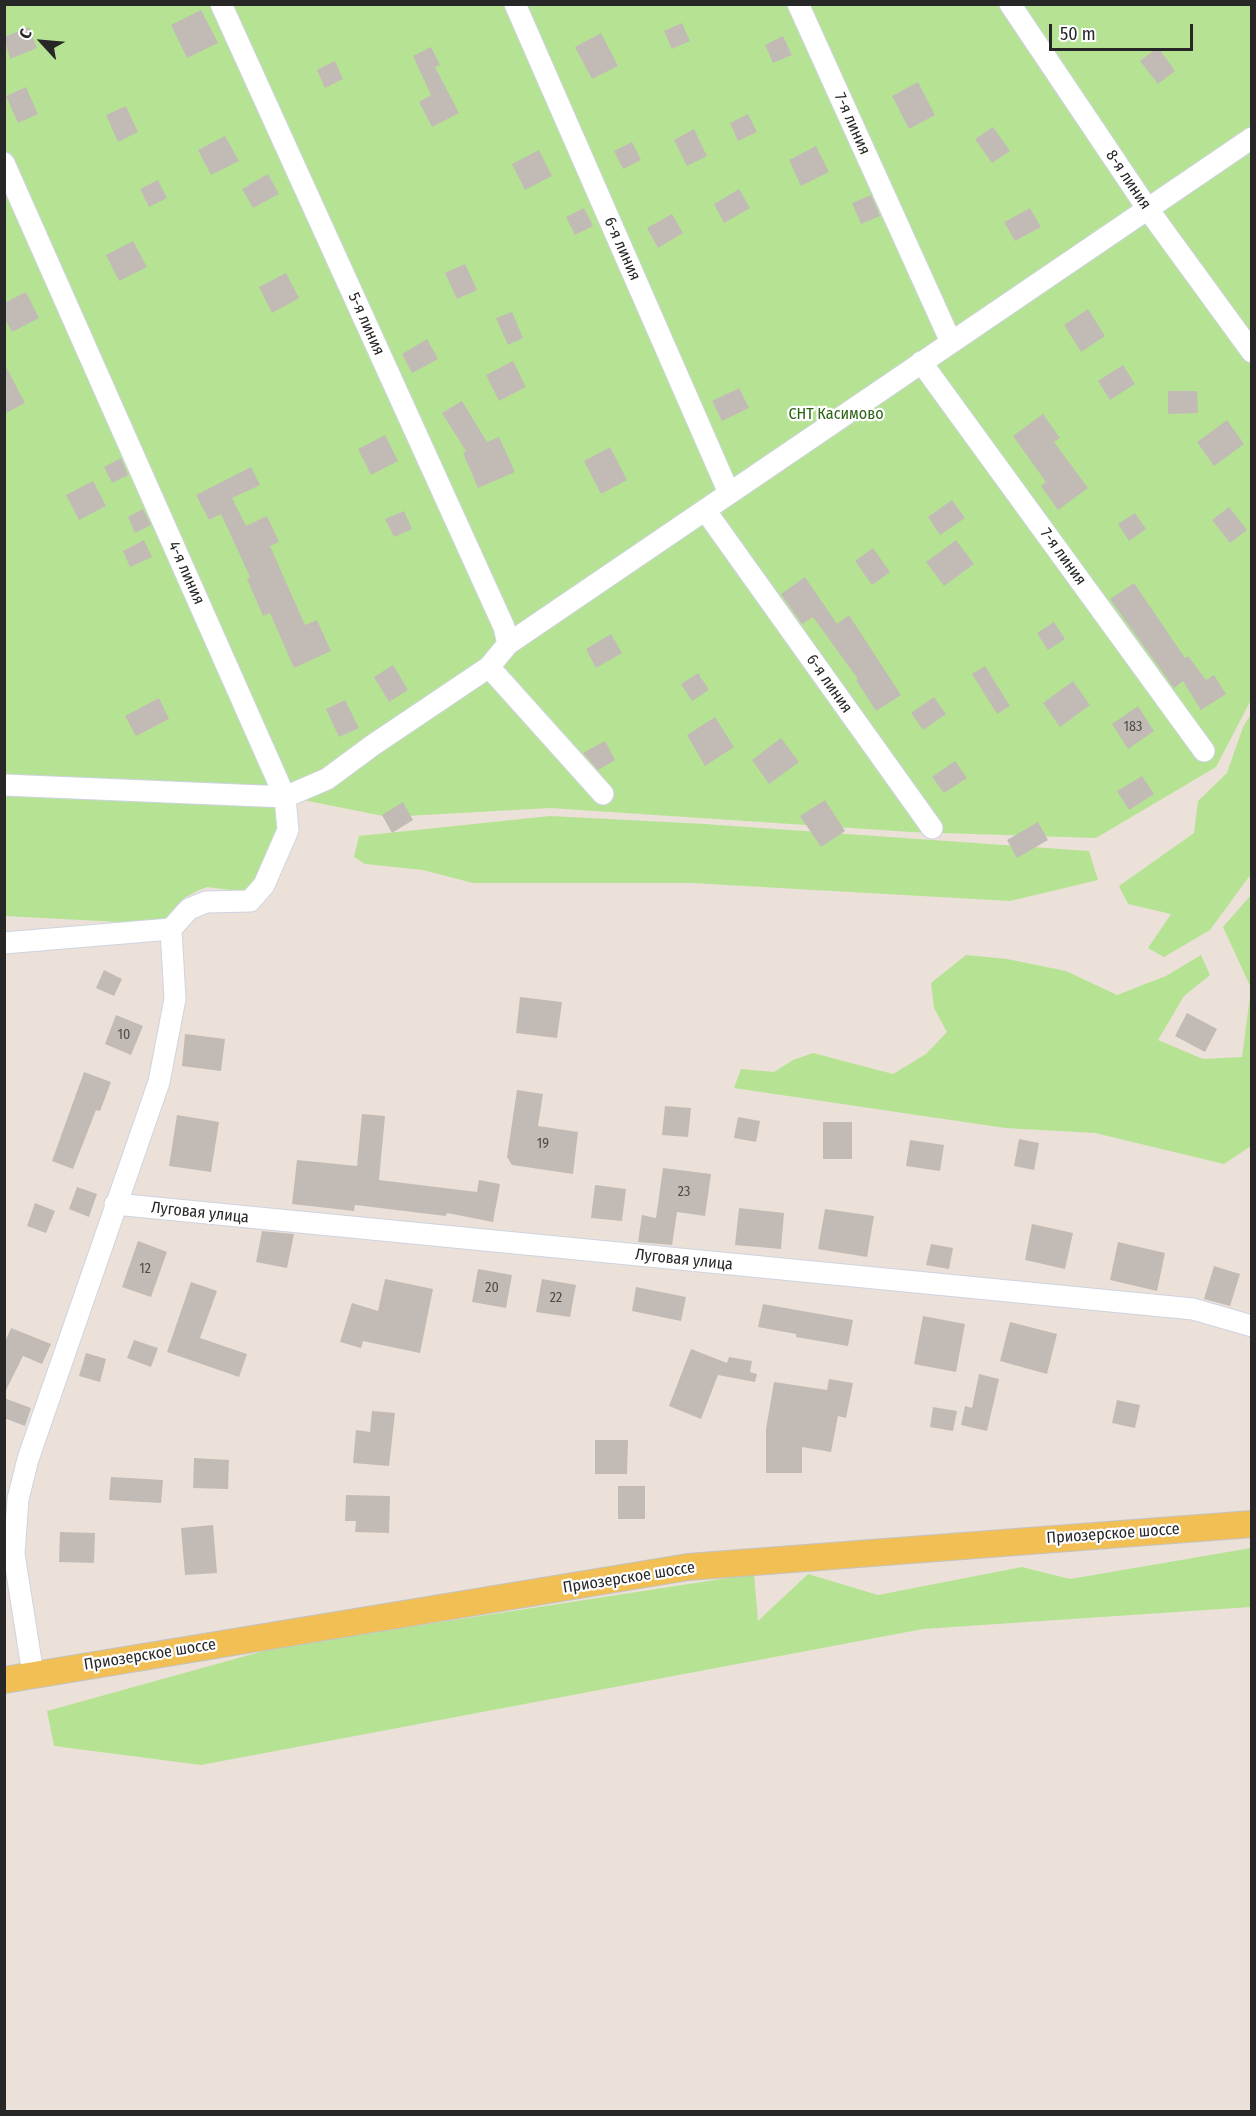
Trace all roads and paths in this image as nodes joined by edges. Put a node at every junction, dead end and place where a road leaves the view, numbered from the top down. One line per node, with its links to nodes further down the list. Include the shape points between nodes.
1 (221, 4): 13 (street, 5-я линия, via 504,627)
2 (515, 4): 11 (street, 6-я линия)
3 (798, 4): 8 (street, 7-я линия)
4 (1010, 4): 7 (street, 8-я линия)
5 (1251, 138): 7 (street)
6 (4, 164): 18 (street, 4-я линия)
7 (1147, 208): 8 (street); 9 (street, 8-я линия)
8 (951, 342): 10 (street)
9 (1251, 352)
10 (921, 363): 11 (street); 15 (street, 7-я линия)
11 (729, 494): 12 (street)
12 (705, 510): 13 (street); 19 (street, 6-я линия)
13 (508, 644): 14 (street)
14 (489, 667): 17 (street); 18 (street, via 327,779)
15 (1204, 751)
16 (4, 785): 18 (street)
17 (603, 794)
18 (285, 797): 20 (street, 4-я линия, via 288,830 264,885 250,901 206,902 189,909)
19 (932, 828)
20 (171, 929): 21 (street); 22 (street, via 175,999 159,1082)
21 (4, 943)
22 (115, 1204): 23 (street, Луговая улица, via 1193,1309); 25 (street, via 18,1499 14,1554)
23 (1251, 1326)
24 (1251, 1524): 25 (main road, Приозерское шоссе, via 688,1567)
25 (17, 1677)

